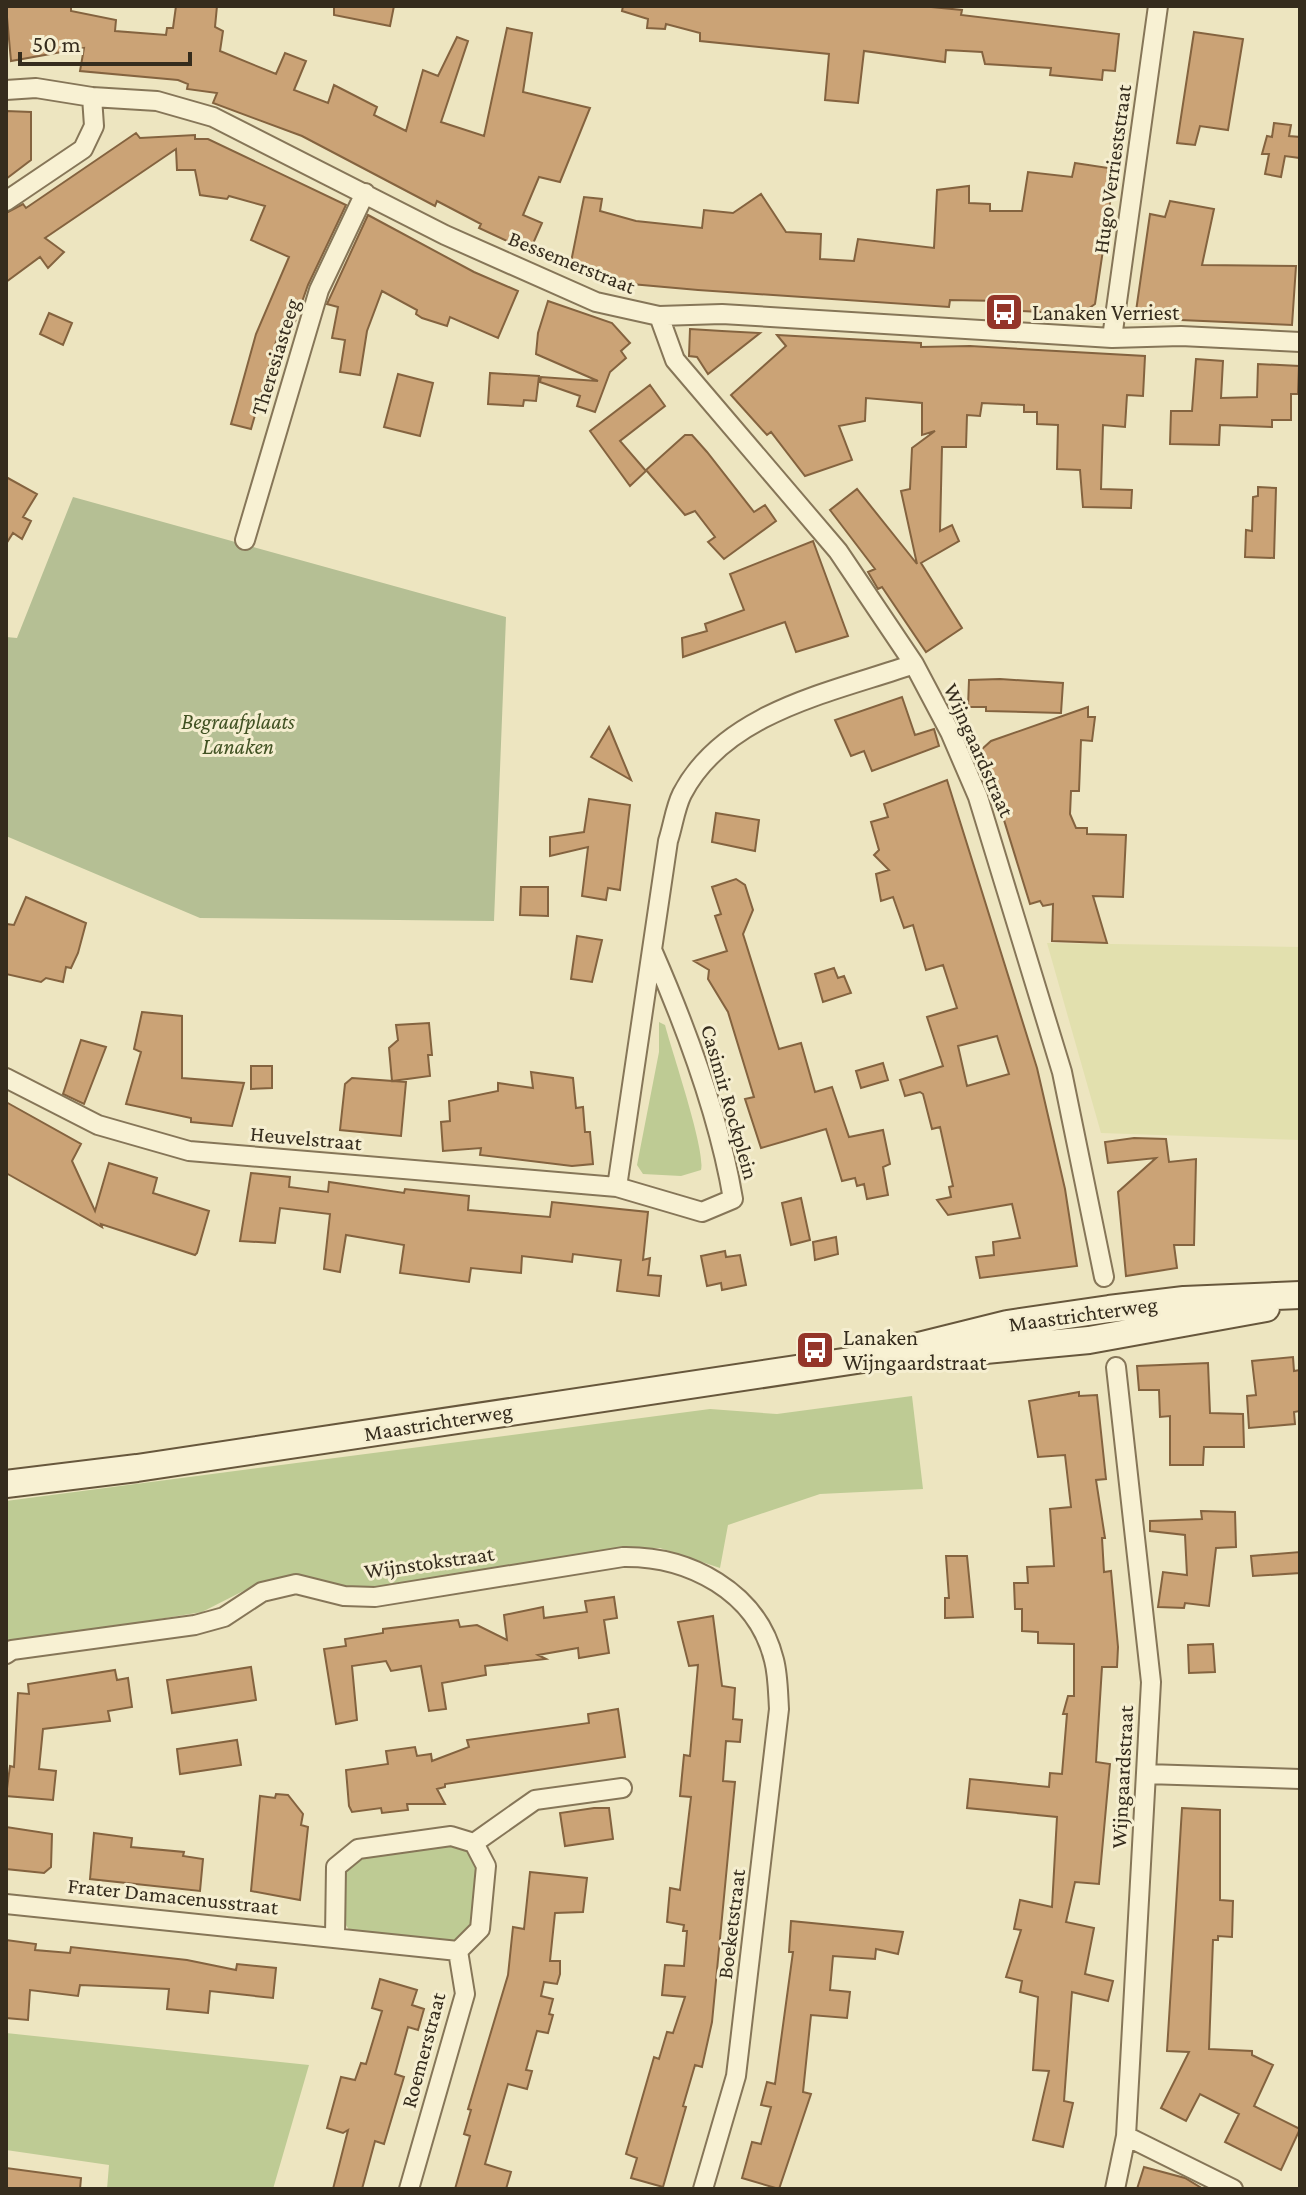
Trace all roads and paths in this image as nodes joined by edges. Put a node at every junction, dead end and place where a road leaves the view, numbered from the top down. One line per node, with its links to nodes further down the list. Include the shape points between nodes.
1 (1158, 6): 7 (street, Hugo Verrieststraat)
2 (6, 90): 3 (street, Bessemerstraat, via 36,88)
3 (92, 97): 4 (street, Bessemerstraat, via 157,101 213,117); 5 (street, via 94,126 83,149)
4 (365, 193): 6 (street, Bessemerstraat, via 583,297); 9 (street, Theresiasteeg, via 319,290)
5 (6, 201)
6 (659, 316): 7 (street, Bessemerstraat, via 722,314); 10 (street, Wijngaardstraat, via 675,360 809,514)
7 (1112, 338): 8 (street, Bessemerstraat)
8 (1300, 342)
9 (245, 540)
10 (914, 664): 11 (street, via 776,712 739,732 705,763 682,795 672,830); 14 (street, Wijngaardstraat, via 978,797 1062,1072)
11 (653, 952): 13 (street); 13 (street, Casimir Rockplein, via 679,1011 733,1199 702,1212)
12 (6, 1078): 13 (street, Heuvelstraat, via 98,1125 189,1151)
13 (617, 1187)
14 (1104, 1277)
15 (1300, 1297): 17 (main road, Maastrichterweg, via 1184,1300 1109,1309 1007,1324 870,1358)
16 (1116, 1367): 20 (street, Wijngaardstraat, via 1151,1682)
17 (6, 1484)
18 (6, 1654): 19 (street, Wijnstokstraat, via 195,1625 224,1617 262,1592 296,1584 344,1596 375,1597 623,1557 651,1557 684,1564 743,1603 763,1629)
19 (775, 1661): 29 (street, Boeketstraat, via 779,1709 744,2026 736,2076)
20 (1146, 1774): 21 (street); 27 (street, Wijngaardstraat)
21 (1300, 1779)
22 (622, 1788): 23 (street, via 535,1800)
23 (474, 1843): 25 (street, via 451,1836 358,1849 348,1855 336,1867); 26 (street, via 486,1866 480,1929)
24 (6, 1904): 25 (street, Frater Damacenusstraat)
25 (335, 1936): 26 (street)
26 (458, 1951): 28 (street, Roemerstraat, via 465,1994)
27 (1126, 2136): 30 (street, Wijngaardstraat); 31 (street)
28 (409, 2189)
29 (703, 2189)
30 (1115, 2189)
31 (1233, 2189)

